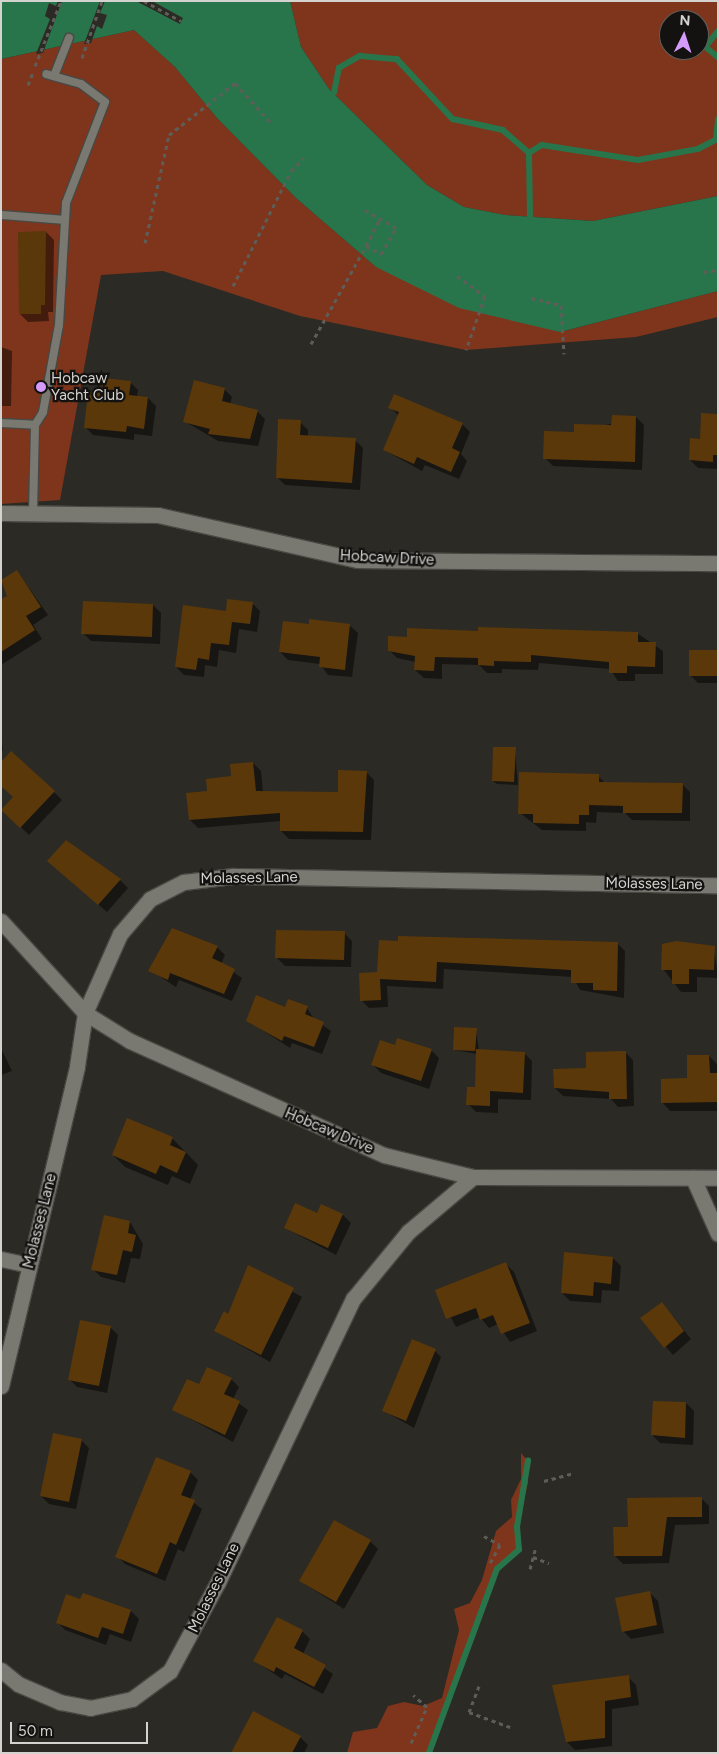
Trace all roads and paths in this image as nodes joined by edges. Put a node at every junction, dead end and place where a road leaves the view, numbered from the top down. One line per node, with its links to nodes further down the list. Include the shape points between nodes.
1 (61, 1): 9 (path)
2 (102, 1): 6 (path)
3 (144, 1): 4 (path)
4 (181, 21)
5 (69, 38): 8 (lane)
6 (82, 58)
7 (46, 74): 8 (lane)
8 (54, 76): 15 (lane, via 81,84 105,102 66,203)
9 (28, 84)
10 (272, 124): 16 (path, via 235,83 169,135)
11 (304, 158): 21 (path, via 291,172)
12 (363, 209): 14 (path)
13 (1, 215): 15 (lane)
14 (380, 218): 17 (path); 17 (path, via 396,228 381,254)
15 (65, 220): 27 (lane, via 59,324 43,412)
16 (144, 243)
17 (366, 246): 23 (path)
18 (718, 270): 19 (path)
19 (703, 272)
20 (457, 276): 24 (path, via 485,296)
21 (233, 286)
22 (531, 298): 25 (path, via 561,304)
23 (310, 344)
24 (466, 350)
25 (564, 354)
26 (1, 423): 27 (lane)
27 (35, 425): 28 (lane)
28 (33, 511): 29 (street, Hobcaw Drive); 30 (street, Hobcaw Drive, via 158,515 358,560)
29 (1, 513)
30 (718, 563)
31 (718, 885): 33 (street, Molasses Lane, via 200,878 150,899 133,914)
32 (1, 921): 33 (street, Hobcaw Drive)
33 (85, 1013): 34 (street, Hobcaw Drive, via 207,1079 324,1130 411,1164); 39 (street, Molasses Lane, via 75,1075)
34 (473, 1177): 35 (street, Hobcaw Drive); 49 (street, Molasses Lane, via 408,1232 353,1299 218,1582 170,1671 132,1699 90,1708 60,1702 18,1684)
35 (693, 1178): 36 (street, Hobcaw Drive); 37 (street)
36 (718, 1178)
37 (718, 1234)
38 (1, 1259): 39 (street)
39 (29, 1265): 40 (street, Molasses Lane)
40 (1, 1386)
41 (571, 1474): 42 (path)
42 (544, 1481)
43 (484, 1536): 47 (path, via 500,1545)
44 (535, 1550): 45 (path)
45 (533, 1557): 46 (path); 48 (path)
46 (549, 1563)
47 (490, 1565)
48 (530, 1568)
49 (1, 1670)
50 (479, 1686): 52 (path, via 469,1712)
51 (413, 1695): 53 (path, via 427,1707)
52 (510, 1727)
53 (411, 1743)

